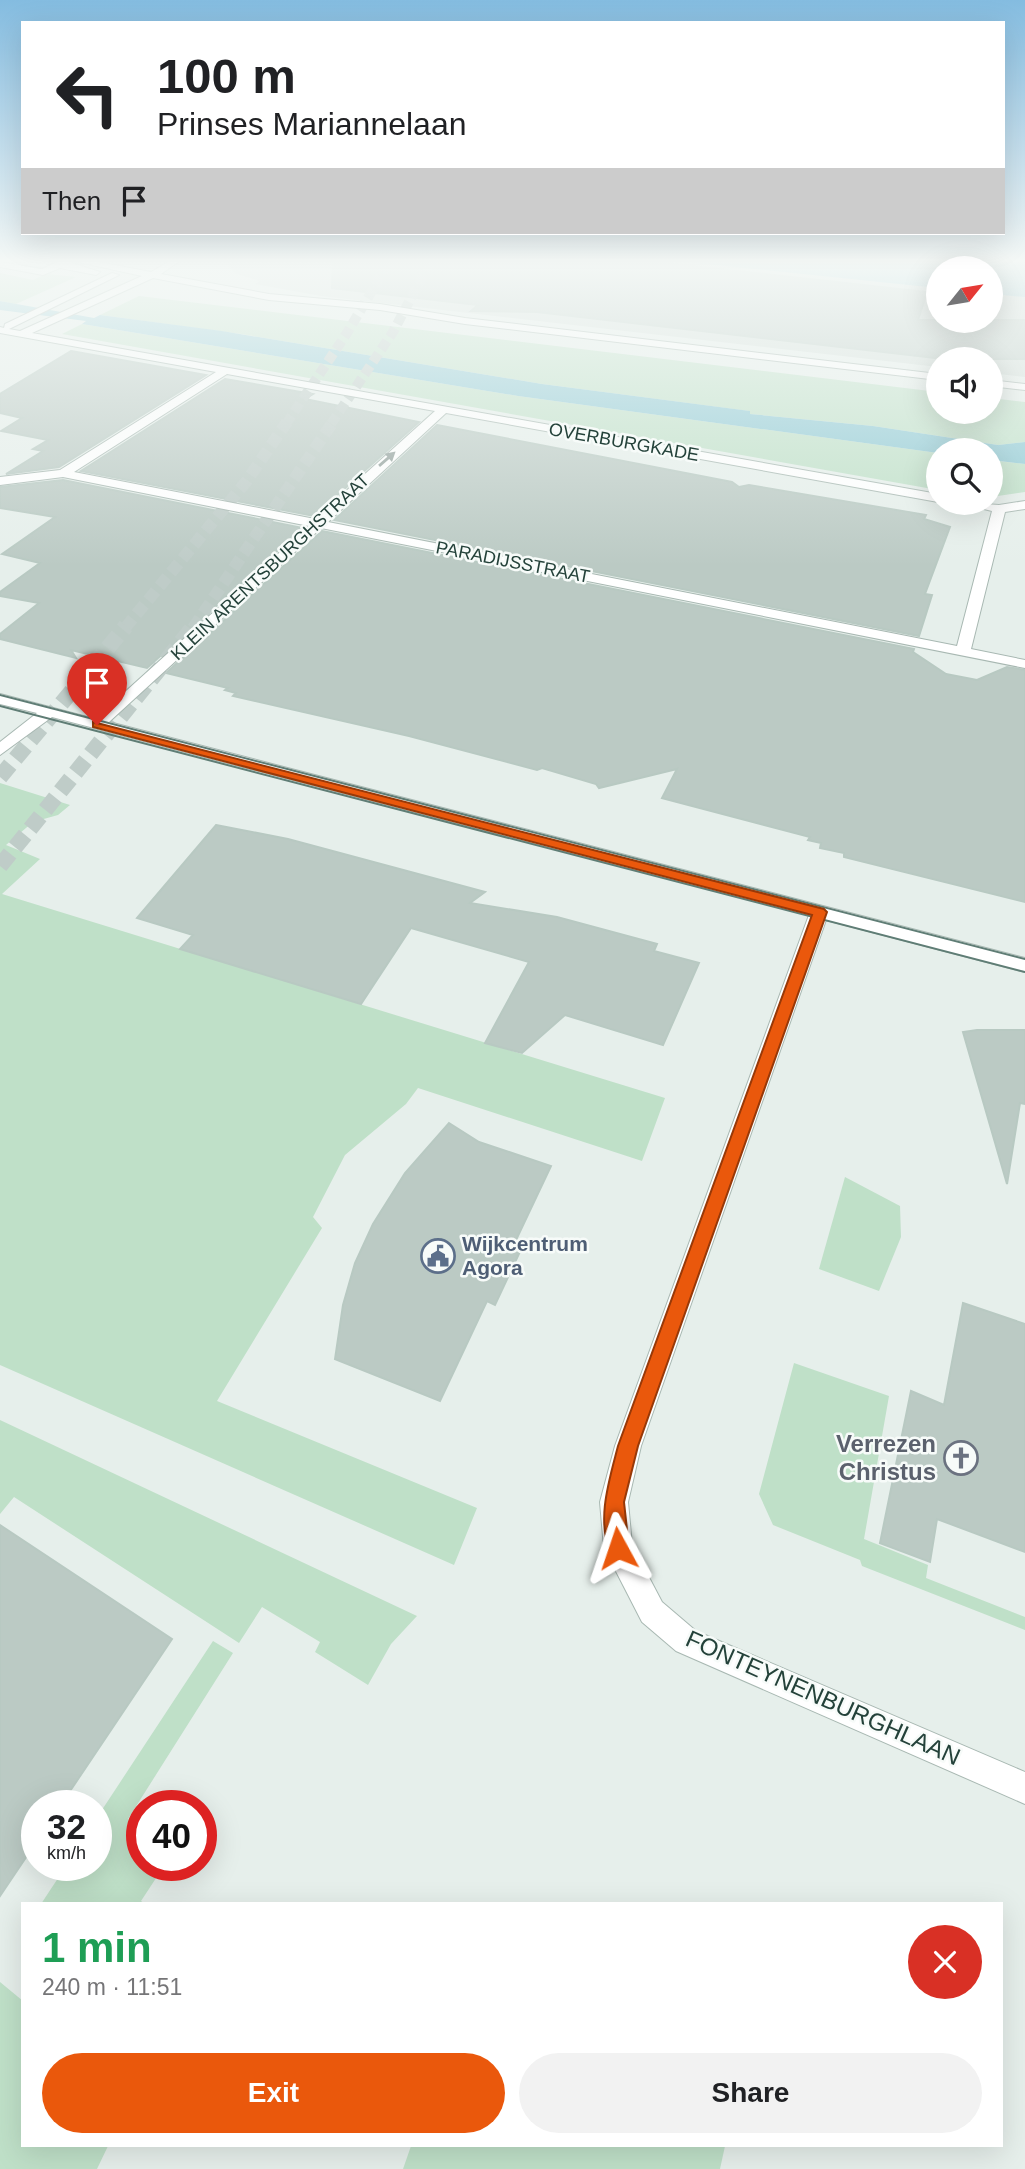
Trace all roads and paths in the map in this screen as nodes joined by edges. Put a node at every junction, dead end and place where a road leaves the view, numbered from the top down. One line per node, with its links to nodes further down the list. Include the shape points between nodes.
1 (181, 363): 3 (street, OVERBURGKADE)
2 (822, 363): 4 (street)
3 (224, 371): 7 (street, OVERBURGKADE); 8 (street)
4 (926, 376)
5 (1003, 384): 6 (street)
6 (1025, 387)
7 (444, 409): 10 (street, OVERBURGKADE); 14 (street, KLEIN ARENTSBURGHSTRAAT, one-way to 7)
8 (63, 473): 9 (street, PARADIJSSTRAAT); 14 (street, PARADIJSSTRAAT)
9 (0, 481)
10 (926, 496)
11 (1025, 505): 12 (street)
12 (1003, 508)
13 (997, 515): 15 (street)
14 (320, 523): 15 (street, PARADIJSSTRAAT); 19 (street, KLEIN ARENTSBURGHSTRAAT)
15 (963, 651): 16 (street, PARADIJSSTRAAT)
16 (1025, 664)
17 (0, 699): 18 (street)
18 (49, 712): 19 (street); 20 (street)
19 (97, 725): 21 (street)
20 (0, 750)
21 (820, 912): 22 (street); 23 (street, FONTEYNENBURGHLAAN, via 628,1446 614,1502 618,1548 653,1612 686,1641)
22 (1025, 965)
23 (1025, 1788)

